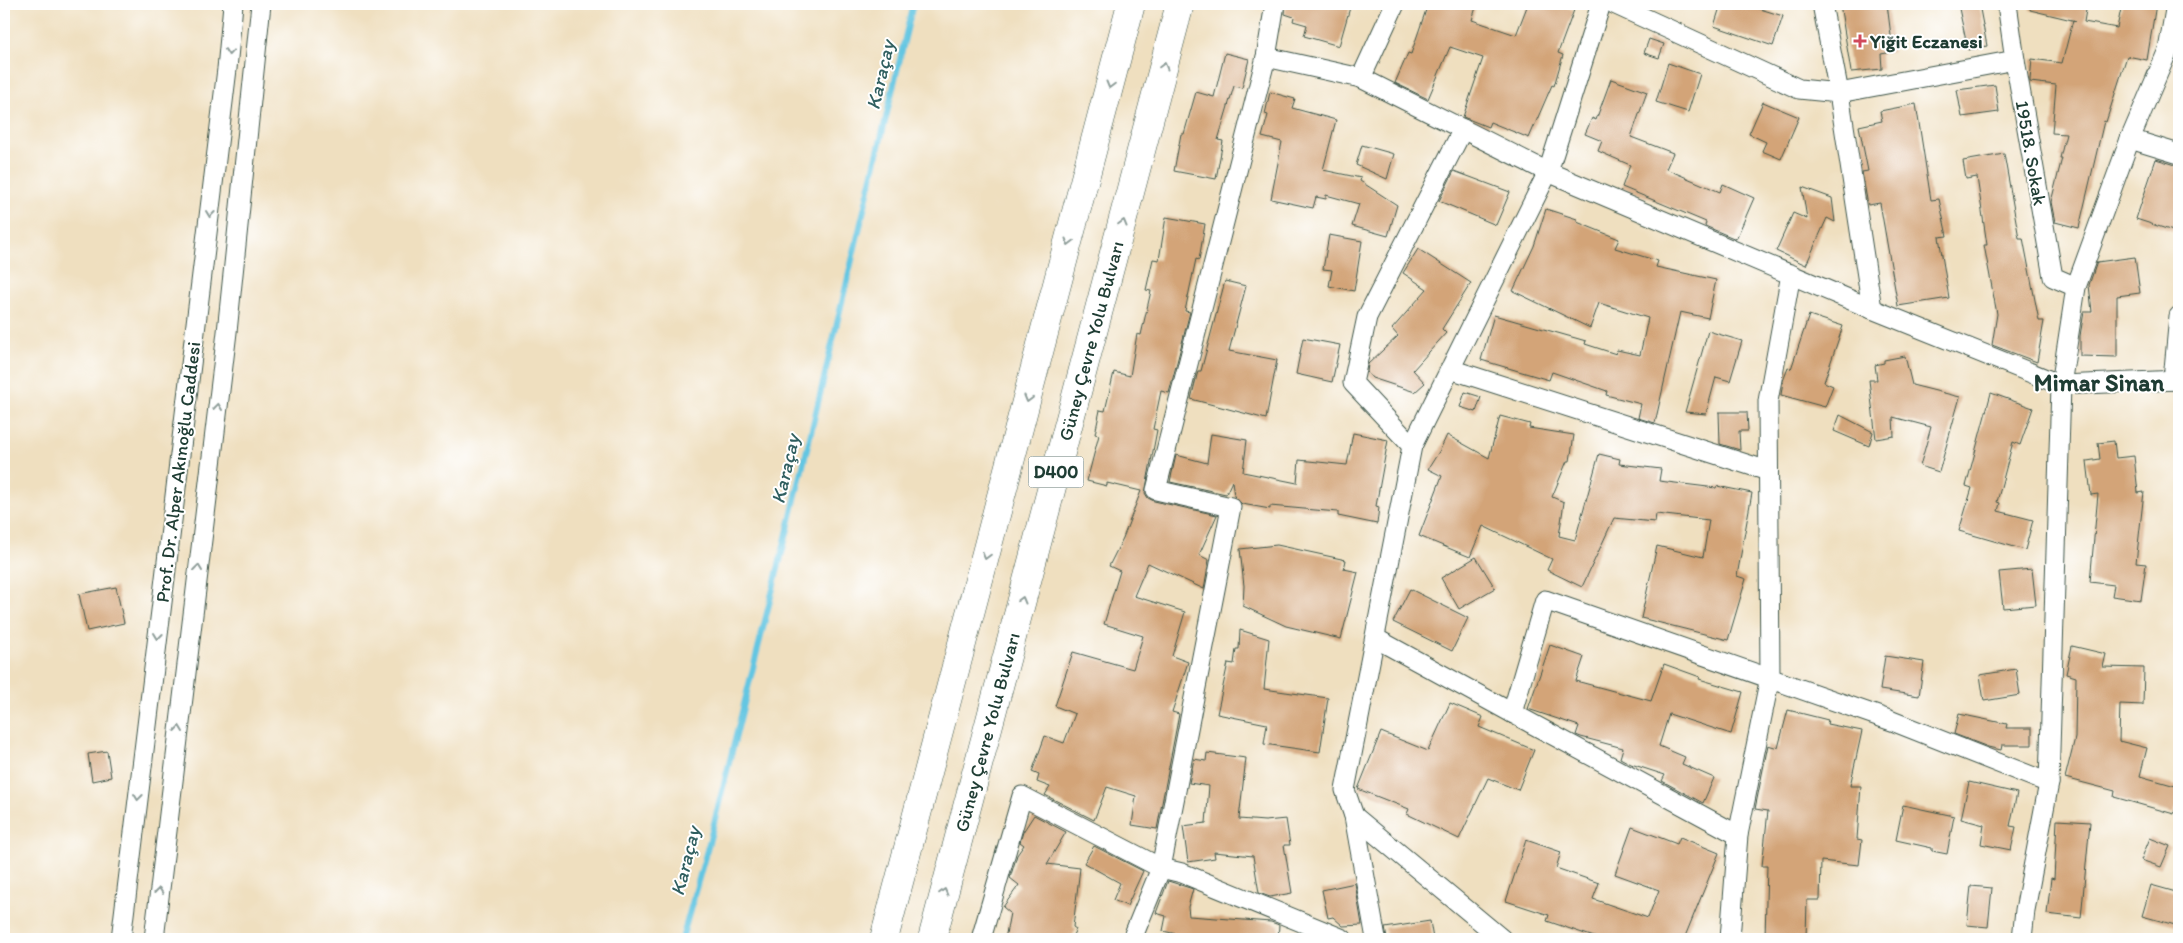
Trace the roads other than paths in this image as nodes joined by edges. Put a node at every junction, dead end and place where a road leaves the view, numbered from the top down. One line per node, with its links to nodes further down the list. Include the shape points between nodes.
1 (233, 4): 36 (street, Prof. Dr. Alper Akınoğlu Caddesi, one-way to 36)
2 (261, 4): 37 (street, Prof. Dr. Alper Akınoğlu Caddesi, one-way to 2, via 227,332)
3 (1131, 4): 38 (highway, D400, one-way to 38)
4 (1180, 4): 39 (highway, Güney Çevre Yolu Bulvarı / D400, one-way to 4)
5 (1274, 4): 12 (street)
6 (1395, 4): 14 (street)
7 (1601, 4): 19 (street)
8 (1614, 4): 15 (street, via 1799,89)
9 (1822, 4): 15 (street)
10 (2007, 4): 13 (street, 19518. Sokak)
11 (2176, 4): 17 (street, via 2168,50)
12 (1266, 58): 14 (street); 35 (street, via 1156,490 1231,507)
13 (2015, 60): 15 (street); 21 (street, 19518. Sokak, via 2053,277)
14 (1361, 78): 16 (street)
15 (1839, 93): 22 (street)
16 (1463, 129): 19 (street); 27 (street, via 1367,317 1353,383)
17 (2130, 139): 18 (street); 21 (street)
18 (2179, 154)
19 (1548, 172): 20 (street); 24 (street)
20 (1790, 274): 22 (street); 28 (street, via 1768,401)
21 (2076, 287): 26 (street)
22 (1872, 309): 26 (street)
23 (2179, 316): 25 (street)
24 (1450, 369): 27 (street); 28 (street)
25 (2176, 380): 26 (street)
26 (2061, 385): 32 (street)
27 (1412, 446): 29 (street)
28 (1768, 471): 30 (street)
29 (1374, 638): 31 (street); 33 (street, via 1345,790)
30 (1770, 676): 31 (street, via 1545,600); 32 (street); 34 (street)
31 (1512, 713): 34 (street)
32 (2049, 784): 46 (street)
33 (1354, 816): 43 (street); 44 (street)
34 (1738, 835): 45 (street)
35 (1161, 868): 40 (street, via 1022,796); 41 (street); 42 (street)
36 (121, 939)
37 (154, 939)
38 (884, 939)
39 (932, 939)
40 (981, 939)
41 (1132, 939)
42 (1343, 939)
43 (1376, 939)
44 (1502, 939)
45 (1730, 939)
46 (2022, 939)

